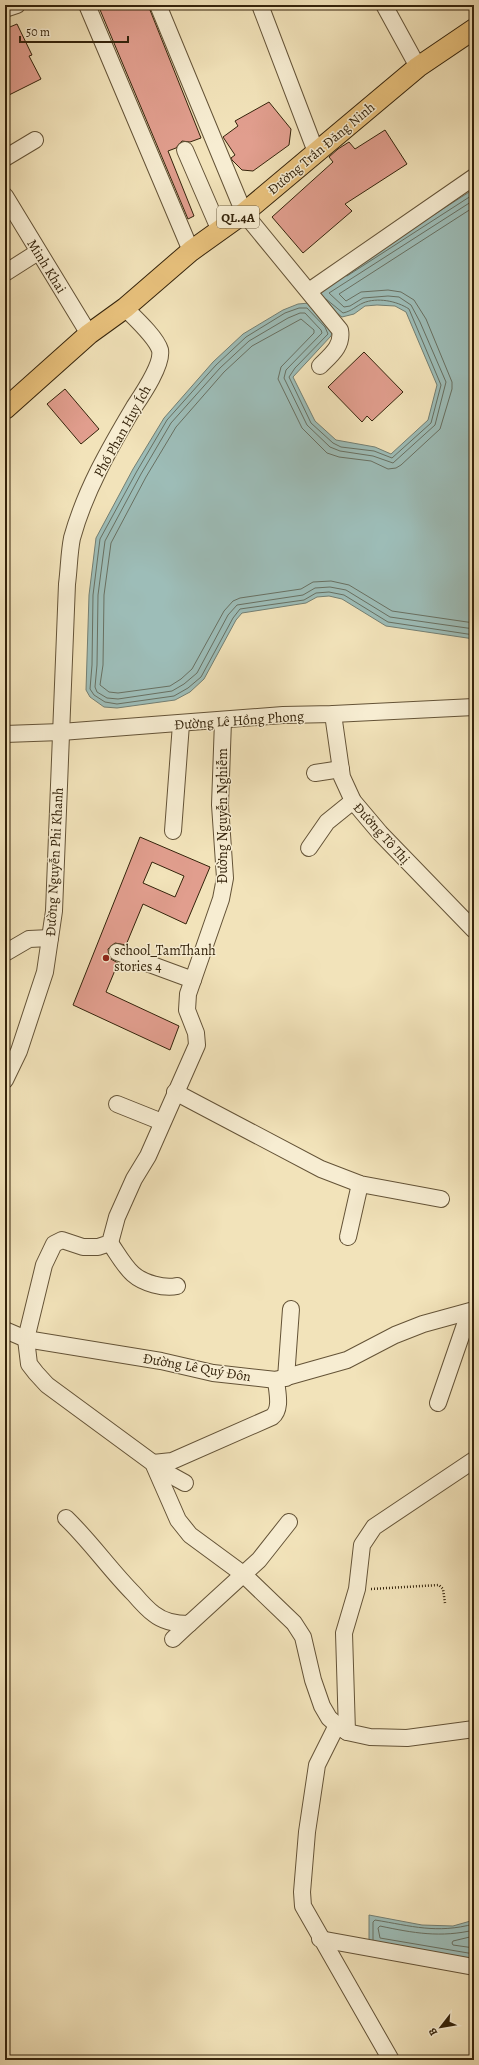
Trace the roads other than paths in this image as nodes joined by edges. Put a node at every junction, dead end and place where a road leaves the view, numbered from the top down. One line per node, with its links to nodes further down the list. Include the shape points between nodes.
1 (17, 5): 6 (street)
2 (87, 5): 17 (street)
3 (158, 5): 15 (street)
4 (260, 5): 11 (street)
5 (384, 5): 8 (street)
6 (5, 9)
7 (474, 29): 8 (main road, Đường Trần Đăng Ninh / QL.4A)
8 (418, 67): 11 (main road, Đường Trần Đăng Ninh / QL.4A)
9 (34, 140): 12 (street)
10 (185, 150): 16 (street)
11 (316, 152): 15 (main road, Đường Trần Đăng Ninh / QL.4A)
12 (5, 158)
13 (474, 176): 20 (street)
14 (5, 196): 18 (street, Minh Khai)
15 (244, 213): 16 (main road, Đường Trần Đăng Ninh / QL.4A); 20 (street)
16 (220, 230): 17 (main road, Đường Trần Đăng Ninh / QL.4A)
17 (191, 251): 21 (main road, Đường Trần Đăng Ninh / QL.4A)
18 (38, 252): 19 (street); 22 (street, Minh Khai)
19 (5, 273)
20 (309, 291): 23 (street, via 340,330 342,339 335,351)
21 (125, 308): 22 (main road, Đường Trần Đăng Ninh / QL.4A); 29 (street, Phố Phan Huy Ích, via 156,342 160,351 160,361 104,458 83,505 72,540 67,584)
22 (90, 334): 24 (main road, Đường Trần Đăng Ninh / QL.4A)
23 (320, 366)
24 (5, 409)
25 (474, 707): 26 (street, Đường Lê Hồng Phong)
26 (334, 714): 27 (street, Đường Lê Hồng Phong, via 283,715); 31 (street, Đường Tô Thị)
27 (223, 721): 28 (street, Đường Lê Hồng Phong); 40 (street, Đường Nguyễn Nghiễm, via 220,805 225,878 221,899)
28 (181, 724): 29 (street, Đường Lê Hồng Phong); 34 (street)
29 (61, 732): 30 (street, Đường Lê Hồng Phong); 37 (street, Đường Nguyễn Phi Khanh, via 54,911)
30 (5, 734)
31 (341, 769): 32 (street); 33 (street, Đường Tô Thị)
32 (315, 773)
33 (352, 801): 35 (street, via 327,822); 36 (street, Đường Tô Thị)
34 (173, 832)
35 (309, 848)
36 (474, 930)
37 (50, 938): 39 (street, via 30,939); 41 (street, Đường Nguyễn Phi Khanh, via 45,972 19,1051)
38 (117, 952): 40 (street)
39 (5, 953)
40 (193, 980): 42 (street, Đường Nguyễn Nghiễm, via 188,994 187,1010 196,1033 197,1045)
41 (5, 1080)
42 (176, 1092): 44 (street, Đường Nguyễn Nghiễm); 45 (street, via 321,1169)
43 (117, 1104): 44 (street)
44 (162, 1122): 48 (street, Đường Nguyễn Nghiễm, via 148,1156 134,1179)
45 (360, 1184): 46 (street); 47 (street)
46 (441, 1200)
47 (348, 1237)
48 (110, 1244): 49 (street, via 133,1274 148,1282); 53 (street, via 83,1247 62,1240 54,1244 44,1265)
49 (177, 1286)
50 (291, 1310): 54 (street)
51 (471, 1311): 54 (street, Đường Lê Quý Đôn, via 423,1324 395,1335 348,1360); 55 (street)
52 (5, 1330): 53 (street, Đường Lê Quý Đôn)
53 (26, 1339): 54 (street, Đường Lê Quý Đôn, via 161,1360 212,1373); 57 (street, via 30,1364 47,1385)
54 (281, 1379): 57 (street, via 278,1406 276,1414 272,1417 172,1461)
55 (438, 1403)
56 (474, 1460): 64 (street, via 374,1527 362,1545 357,1590 344,1633)
57 (155, 1465): 58 (street); 61 (street, via 178,1520 190,1535)
58 (185, 1483)
59 (66, 1518): 62 (street, via 153,1614 168,1621)
60 (289, 1522): 61 (street, via 273,1544)
61 (243, 1574): 62 (street); 64 (street, via 299,1629 322,1706 329,1718)
62 (189, 1624): 63 (street)
63 (173, 1639)
64 (342, 1728): 65 (street, via 370,1737 407,1738); 66 (street, via 317,1765 307,1832 302,1906)
65 (474, 1729)
66 (320, 1939): 67 (street); 68 (street)
67 (474, 1967)
68 (391, 2060)

